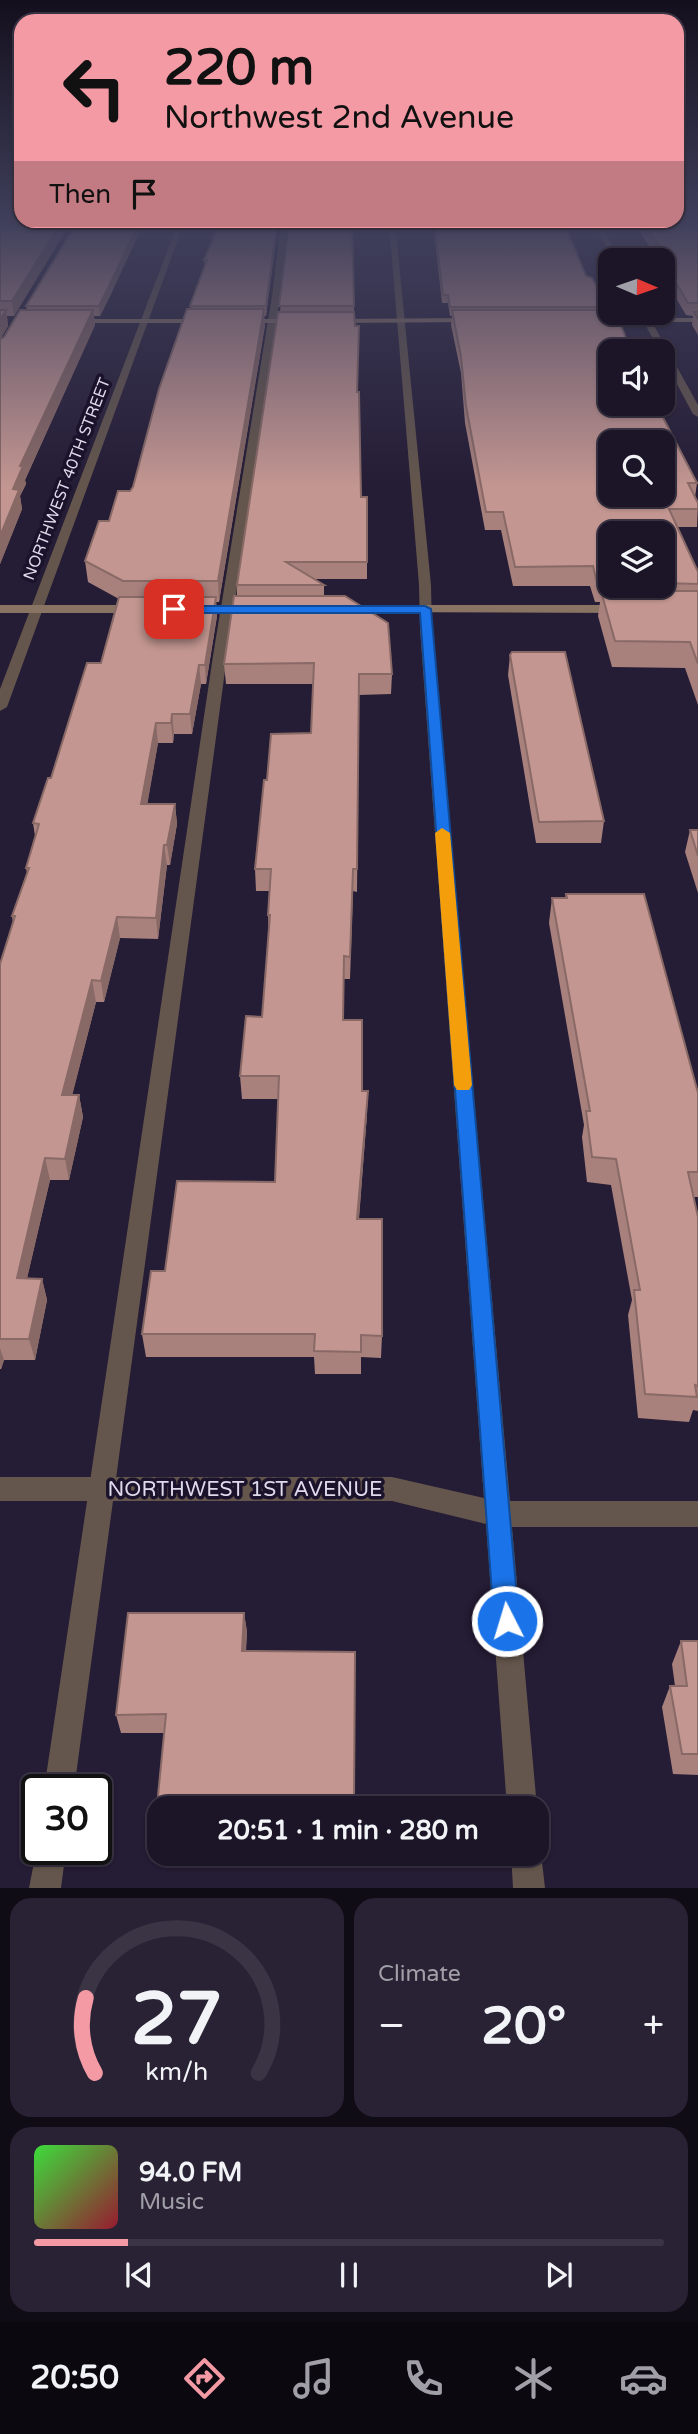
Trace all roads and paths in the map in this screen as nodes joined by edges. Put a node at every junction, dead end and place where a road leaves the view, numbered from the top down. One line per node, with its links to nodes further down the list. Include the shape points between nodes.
1 (149, 311): 10 (street, NORTHWEST 40TH STREET)
2 (272, 311): 13 (street)
3 (401, 311): 16 (street)
4 (676, 318): 8 (street)
5 (598, 319): 7 (street)
6 (486, 320): 16 (street)
7 (580, 320)
8 (698, 320)
9 (56, 321): 10 (street)
10 (145, 321): 11 (street); 20 (street, NORTHWEST 40TH STREET)
11 (215, 321)
12 (229, 321): 13 (street)
13 (271, 321): 14 (street); 21 (street)
14 (309, 321)
15 (322, 321): 16 (street)
16 (402, 321): 24 (street)
17 (650, 326): 18 (street)
18 (698, 414)
19 (0, 609): 20 (street)
20 (38, 609): 21 (street); 26 (street, NORTHWEST 40TH STREET)
21 (229, 609): 22 (street); 28 (street)
22 (268, 609)
23 (334, 609): 24 (street)
24 (425, 609): 25 (street); 29 (street)
25 (643, 609)
26 (0, 707)
27 (0, 1489): 28 (street, NORTHWEST 1ST AVENUE)
28 (104, 1489): 29 (street, NORTHWEST 1ST AVENUE, via 392,1489); 31 (street)
29 (498, 1514): 30 (street, NORTHWEST 1ST AVENUE); 32 (street)
30 (698, 1514)
31 (61, 1774)
32 (521, 1796)
33 (49, 1865): 35 (street)
34 (527, 1866): 36 (street)
35 (45, 1888)
36 (529, 1888)

